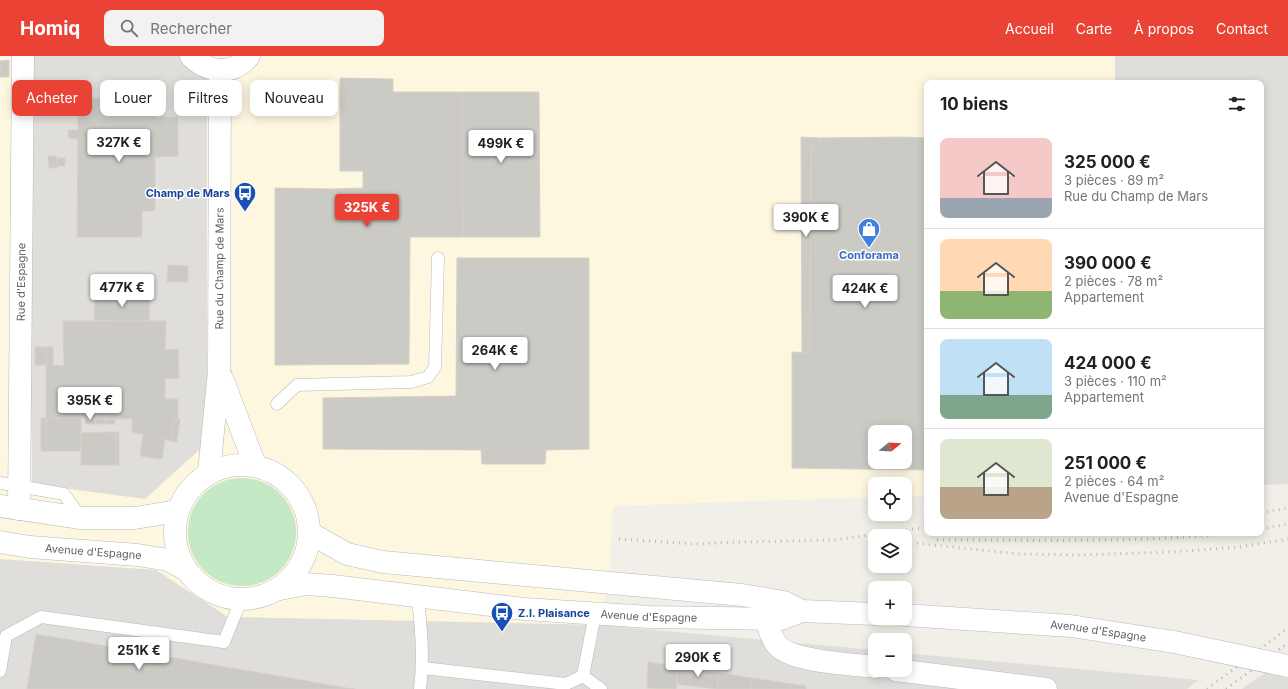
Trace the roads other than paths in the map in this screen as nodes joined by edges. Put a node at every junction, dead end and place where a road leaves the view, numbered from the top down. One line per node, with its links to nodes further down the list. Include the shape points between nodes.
1 (24, 56): 10 (main road, Rue d'Espagne)
2 (191, 56): 4 (main road, via 207,68)
3 (249, 56): 4 (main road, via 234,67)
4 (220, 70): 6 (main road, Rue du Champ de Mars)
5 (438, 258): 7 (lane, via 435,367 428,377 411,382 297,385)
6 (219, 371): 8 (main road, Rue du Champ de Mars); 9 (main road, Rue du Champ de Mars)
7 (277, 404)
8 (255, 465): 9 (main road, via 233,464); 14 (main road, via 273,471 288,481 305,507)
9 (209, 472): 12 (main road, via 190,489)
10 (10, 484): 11 (main road, Rue d'Espagne); 13 (lane, via 64,494)
11 (10, 507): 13 (main road)
12 (177, 511): 13 (main road, via 135,518); 16 (main road, via 175,544)
13 (82, 518)
14 (310, 533): 17 (main road, via 304,560 293,578); 20 (main road, Avenue d'Espagne, via 347,554 384,562 687,590)
15 (0, 542): 16 (main road, Avenue d'Espagne, via 30,547 138,555 168,560)
16 (185, 570): 19 (main road, via 203,588 220,597)
17 (280, 589): 18 (main road, Avenue d'Espagne, via 306,584); 19 (main road, via 268,595)
18 (418, 597): 21 (main road, Avenue d'Espagne); 26 (lane)
19 (241, 600): 27 (lane, via 224,642 41,617 6,636)
20 (765, 609): 21 (main road, Avenue d'Espagne, via 650,617); 22 (main road, Avenue d'Espagne, via 784,602 802,611); 24 (main road, via 771,634 777,645 791,654 803,658)
21 (595, 614): 29 (lane)
22 (868, 614)
23 (912, 615): 25 (main road, Avenue d'Espagne, bridge, via 1071,626 1174,642)
24 (868, 666)
25 (1288, 666)
26 (423, 668): 29 (lane, via 566,684); 30 (lane)
27 (0, 671)
28 (912, 672): 32 (main road)
29 (583, 676): 31 (lane)
30 (420, 689)
31 (601, 689)
32 (1046, 689)

